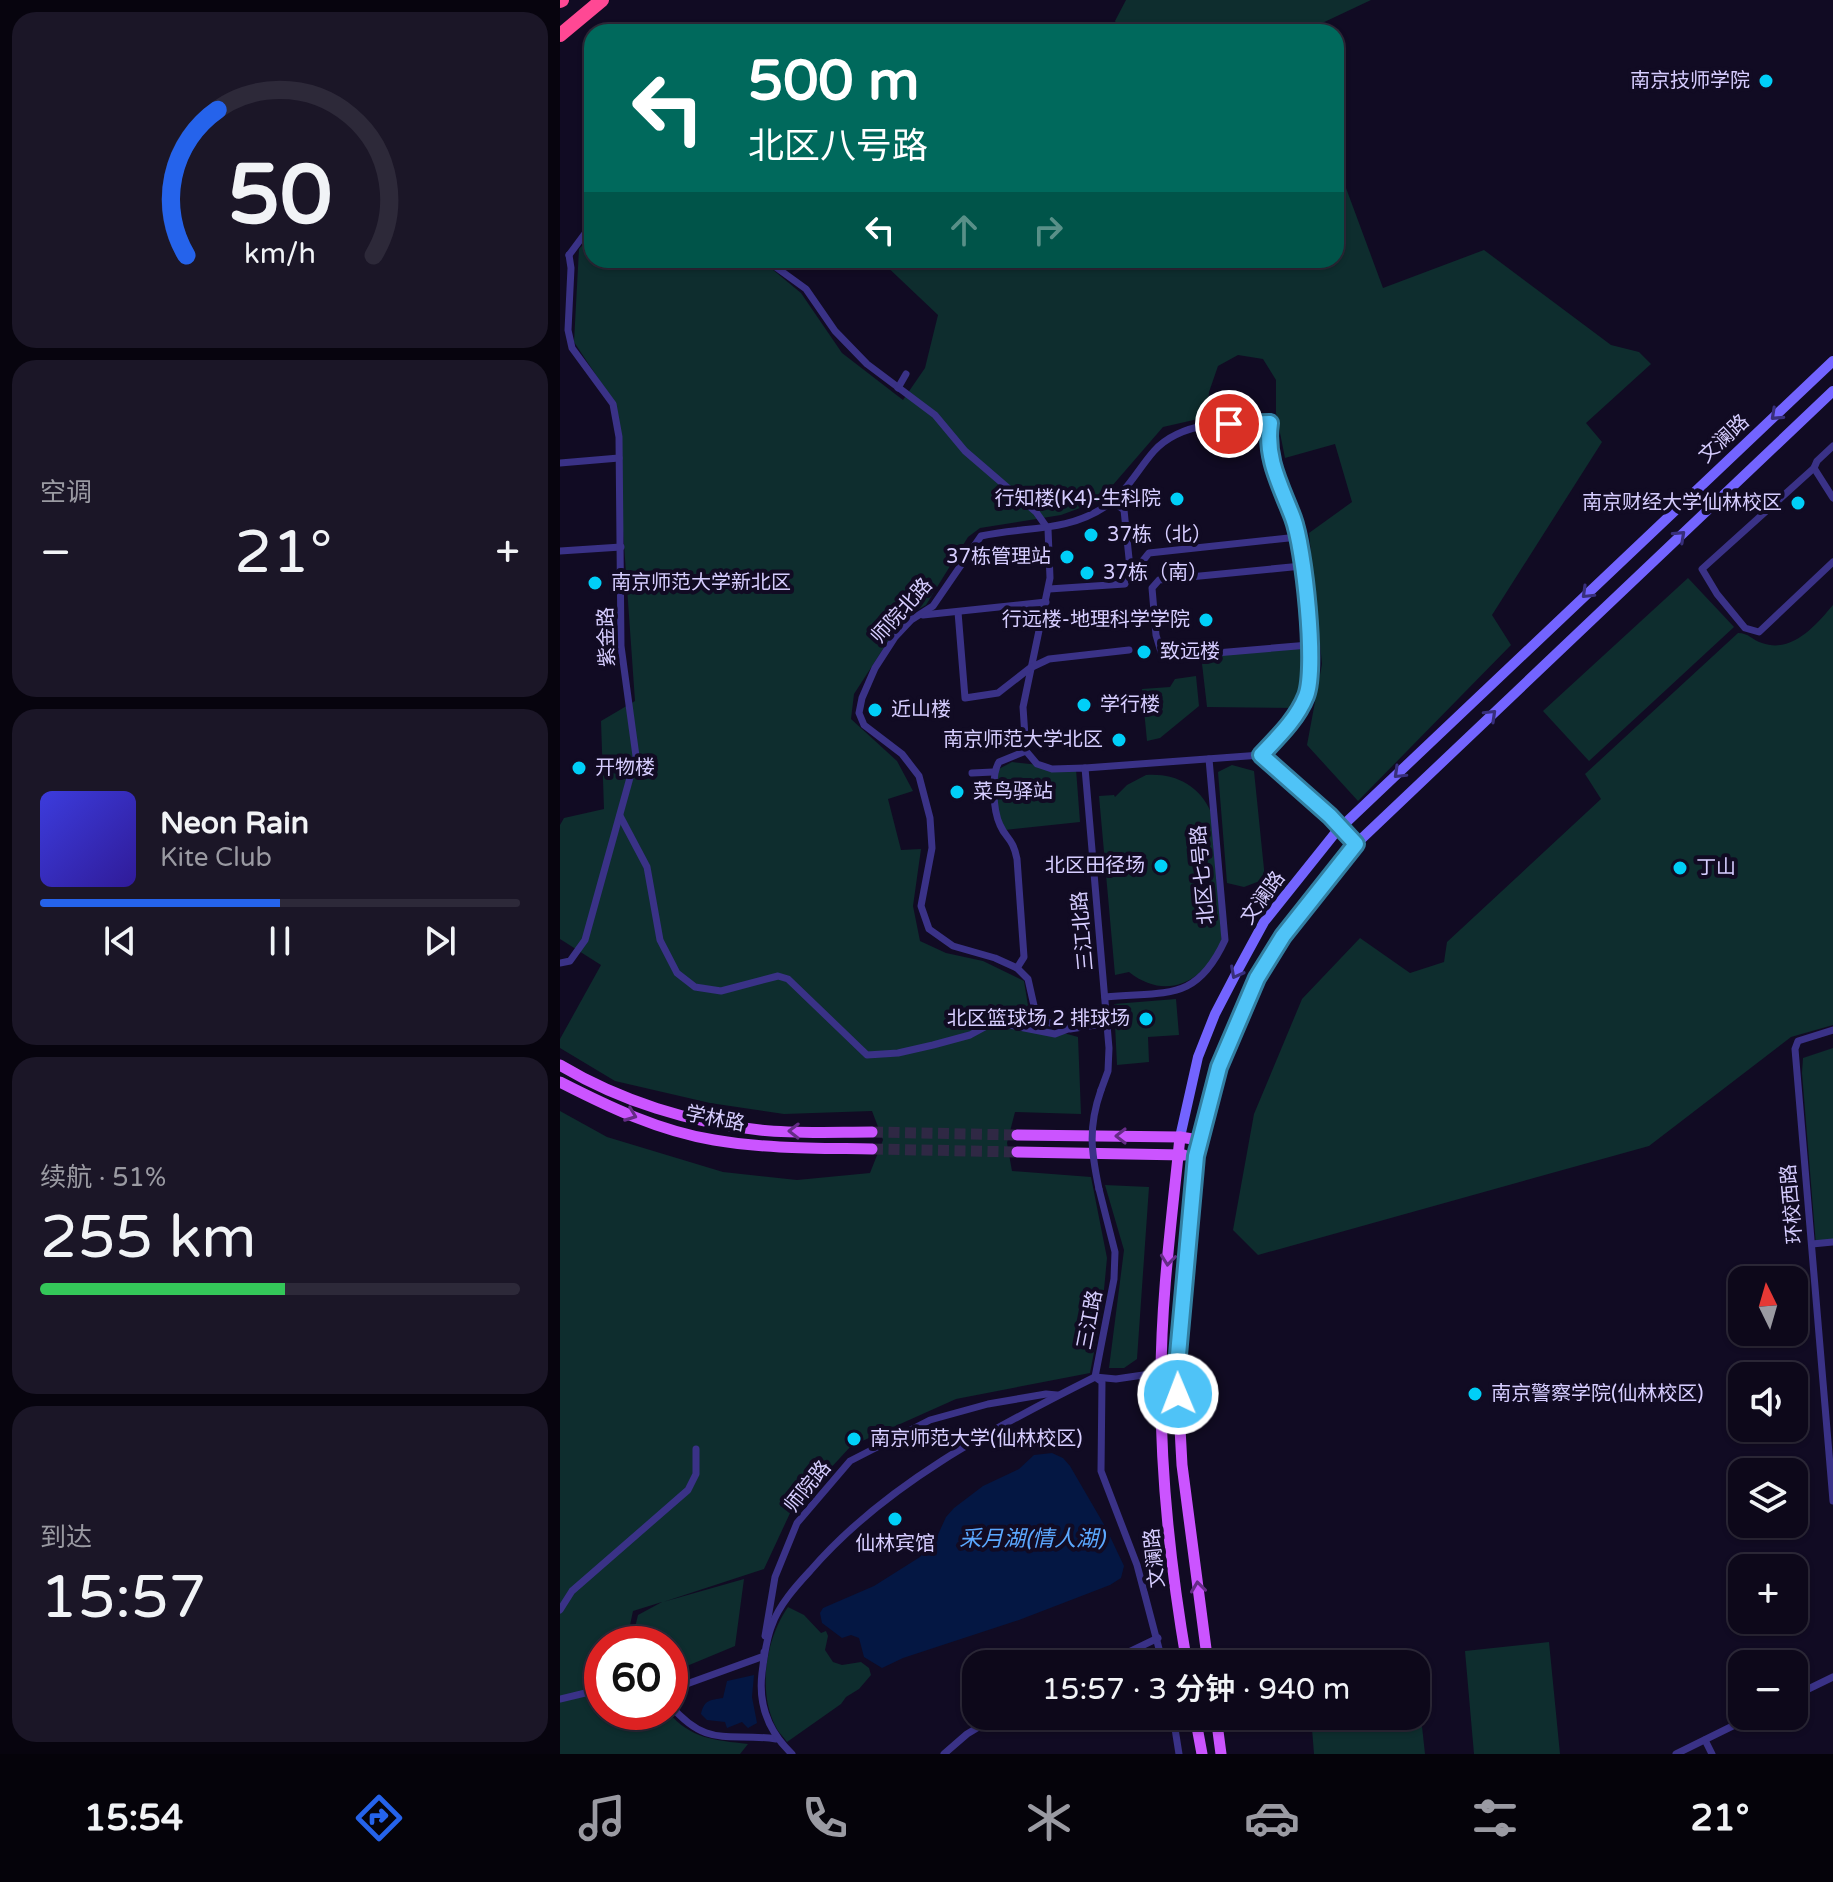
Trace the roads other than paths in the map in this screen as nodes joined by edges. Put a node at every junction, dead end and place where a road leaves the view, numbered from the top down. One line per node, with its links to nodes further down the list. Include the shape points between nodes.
1 (589, 0): 4 (highway)
2 (596, 0): 4 (main road)
3 (602, 0): 5 (highway)
4 (560, 25)
5 (560, 35)
6 (584, 233): 7 (street)
7 (564, 254): 14 (street, 紫金路, via 571,268 572,348 613,404)
8 (777, 268): 11 (street, via 806,289 835,331)
9 (1833, 361): 40 (main road, 文澜路, one-way to 40)
10 (906, 374): 11 (street)
11 (898, 388): 19 (street, via 935,415 965,451 1036,512)
12 (1833, 391): 41 (main road, 文澜路, one-way to 12)
13 (1833, 446): 16 (street)
14 (619, 458): 15 (street); 21 (street, 紫金路)
15 (560, 463)
16 (1814, 468): 17 (street); 23 (street, via 1702,569 1745,628 1759,632)
17 (1833, 498)
18 (1112, 501): 19 (street, 师院北路); 20 (street, 师院北路, via 1174,432 1270,423 1274,473); 25 (street, via 1124,510)
19 (1048, 529): 26 (street); 29 (street, 师院北路, via 981,536 933,606)
20 (1298, 537): 24 (street); 25 (street, via 1149,553)
21 (621, 547): 22 (street); 39 (street, 紫金路, via 621,646 636,756)
22 (560, 551)
23 (1833, 562)
24 (1302, 566): 30 (street); 30 (street, via 1159,580 1152,588 1155,626 1161,652 1169,657)
25 (1130, 568): 26 (street, via 1125,584)
26 (1049, 589): 27 (street)
27 (1046, 602): 28 (street); 32 (street)
28 (958, 612): 29 (street); 32 (street, via 965,698 998,693)
29 (917, 616): 43 (street, 师院北路, via 875,668 859,713 864,725 902,754 919,776 932,848 921,906 929,929 953,946)
30 (1309, 645): 34 (street, via 1307,693)
31 (1129, 650): 32 (street, via 1049,659)
32 (1030, 668): 33 (street, via 1023,707)
33 (1026, 751): 36 (street, via 1037,764 1052,769); 37 (street, via 999,762)
34 (1261, 755): 35 (street); 40 (street)
35 (1209, 759): 36 (street); 44 (street, 北区七号路, via 1225,940 1200,980 1184,990)
36 (1085, 768): 44 (street, 三江北路)
37 (993, 772): 38 (street); 43 (street, via 1000,826 1014,843 1017,859 1024,957)
38 (972, 773)
39 (620, 816): 42 (street, 紫金路, via 585,940 570,961); 46 (street, via 647,867 660,940 677,973 695,987 721,991 778,976 788,979 867,1055 933,1045 994,1022 1055,1034)
40 (1340, 829): 41 (street); 53 (main road, 文澜路, one-way to 53, via 1264,922 1215,1014 1198,1057)
41 (1356, 844): 54 (main road, 文澜路, via 1283,936 1257,978 1219,1067)
42 (560, 963)
43 (1017, 968): 46 (street, via 1028,979 1037,1019)
44 (1105, 997): 45 (street, 三江北路)
45 (1108, 1023): 46 (street); 52 (street, 三江北路, bridge, via 1108,1071)
46 (1070, 1029)
47 (1833, 1030): 61 (street, 环校西路, via 1798,1041 1795,1049)
48 (560, 1065): 50 (main road, 学林路, one-way to 48, via 763,1131 714,1124 609,1091)
49 (560, 1082): 55 (main road, 学林路, one-way to 55, via 604,1105 712,1140)
50 (872, 1132)
51 (1017, 1135): 52 (main road)
52 (1090, 1136): 53 (main road, one-way to 52); 57 (street, 三江路, bridge)
53 (1180, 1137): 54 (main road); 58 (main road, 文澜路)
54 (1199, 1140): 59 (main road, 文澜路)
55 (872, 1149)
56 (1017, 1152): 57 (main road)
57 (1092, 1153): 58 (main road); 62 (street, 三江路, bridge, via 1115,1252)
58 (1178, 1154): 59 (main road); 63 (main road, 文澜路, one-way to 63)
59 (1196, 1156): 64 (main road, 文澜路)
60 (1833, 1242): 61 (street)
61 (1812, 1244): 67 (street, 环校西路)
62 (1095, 1377): 63 (street, 师院路); 65 (street, 师院路); 69 (street, 三江路, via 1102,1382 1101,1471)
63 (1161, 1377): 64 (street, 师院路); 72 (main road, 文澜路, via 1162,1464)
64 (1178, 1378): 73 (main road, 文澜路, one-way to 64, via 1182,1465)
65 (1059, 1395): 74 (street, 师院路, via 913,1480 865,1515 794,1589 772,1623); 74 (street, 师院路, via 988,1404 930,1420 850,1461 797,1523 775,1577)
66 (696, 1449): 68 (street, via 696,1474 688,1490 572,1591)
67 (1833, 1501)
68 (560, 1610)
69 (1158, 1638): 70 (street); 71 (street, 三江路)
70 (1133, 1650)
71 (1160, 1650)
72 (1185, 1650)
73 (1206, 1650)
74 (764, 1656): 76 (street); 86 (street, 师院路, via 765,1716)
75 (1833, 1677): 77 (street)
76 (688, 1683)
77 (1808, 1689)
78 (584, 1693): 79 (street)
79 (560, 1699)
80 (688, 1722): 86 (street, via 713,1737)
81 (1728, 1728): 87 (street)
82 (974, 1730): 89 (street)
83 (1175, 1730): 90 (street)
84 (1198, 1730): 91 (main road)
85 (1218, 1730): 92 (main road)
86 (776, 1739): 88 (street, 师院路)
87 (1705, 1740): 93 (street); 94 (street)
88 (792, 1754)
89 (944, 1754)
90 (1179, 1754)
91 (1202, 1754)
92 (1221, 1754)
93 (1676, 1754)
94 (1712, 1754)

